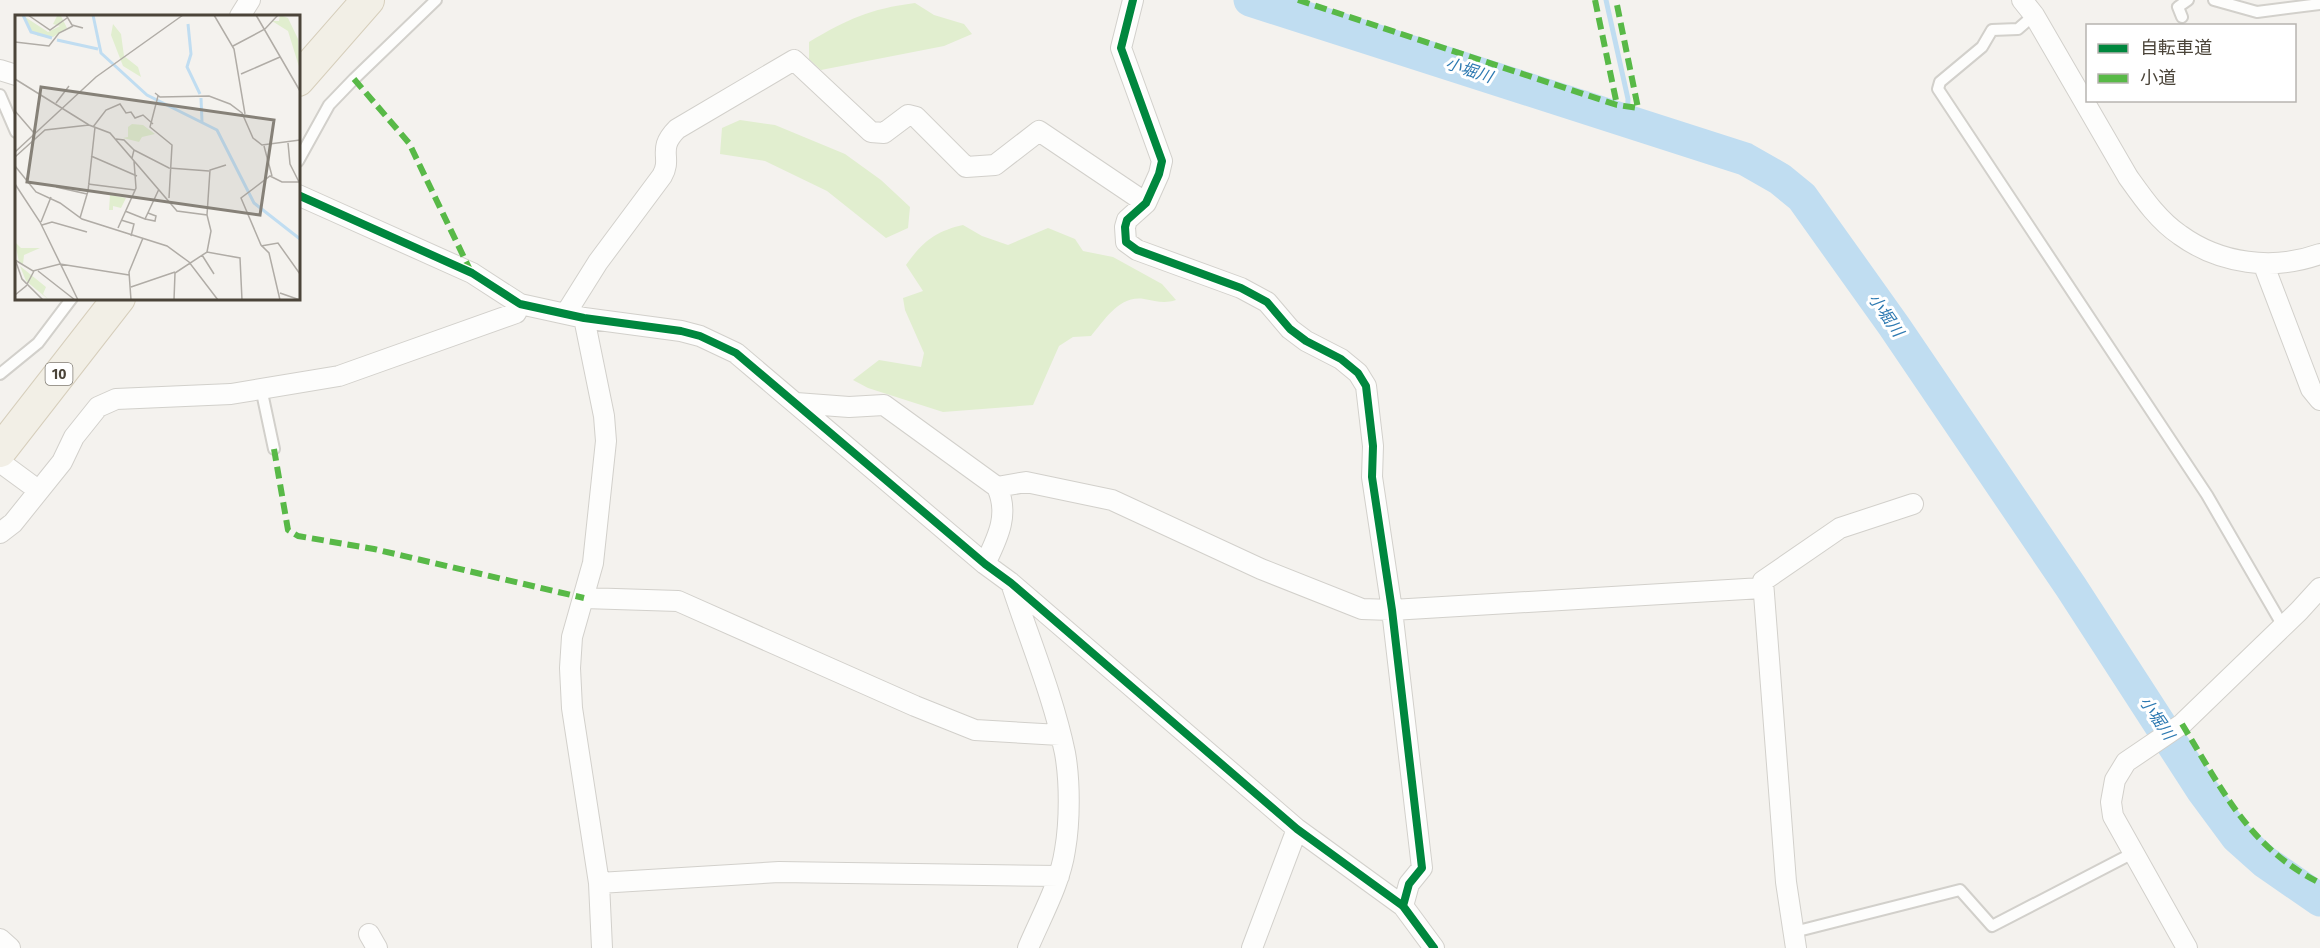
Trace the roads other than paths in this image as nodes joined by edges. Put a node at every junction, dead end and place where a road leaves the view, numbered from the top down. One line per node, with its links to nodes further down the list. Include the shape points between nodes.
1 (250, 0): 10 (street)
2 (368, 0): 14 (main road)
3 (436, 0): 19 (lane, via 329,105)
4 (1132, 0): 21 (street, via 1121,48 1162,161)
5 (2022, 0): 9 (street)
6 (2188, 0): 11 (lane, via 2178,7)
7 (2214, 0): 8 (lane, via 2257,12)
8 (2320, 4)
9 (2037, 8): 16 (street); 45 (lane, via 2018,29 1992,30 1982,47 1940,82 1938,89 2207,495)
10 (241, 15)
11 (2182, 17)
12 (0, 70): 13 (street)
13 (15, 75)
14 (300, 78)
15 (0, 95): 18 (lane)
16 (2086, 99)
17 (2088, 102): 23 (street, via 2128,177 2161,219 2179,235 2220,257)
18 (15, 130)
19 (300, 157)
20 (300, 196): 26 (street, via 472,273)
21 (1146, 203): 27 (street, via 1039,131 995,165 966,167 916,117 908,115 884,133 871,132 794,60 669,137 665,144 666,169 598,262); 44 (street, via 1127,220 1126,242 1137,250 1241,288 1267,302 1290,329 1341,359 1366,386 1373,446 1372,477)
22 (2320, 254): 23 (street)
23 (2263, 263): 30 (street, via 2311,389)
24 (70, 300): 28 (lane, via 38,343)
25 (117, 300): 33 (main road, 10)
26 (520, 304): 27 (street); 29 (street, via 516,312 339,376)
27 (575, 315): 31 (street, via 700,336 736,353); 43 (street, via 600,398 606,441 593,563)
28 (0, 374)
29 (261, 388): 32 (lane); 35 (street, via 231,394 116,399 98,408 74,437 62,462)
30 (2320, 400)
31 (796, 403): 36 (street, via 884,405); 39 (street)
32 (274, 450)
33 (0, 451)
34 (0, 462): 35 (street)
35 (34, 487): 38 (street, via 13,523)
36 (998, 487): 39 (street, via 1003,499 1002,527); 44 (street, via 1026,482 1112,500 1261,569 1362,609)
37 (1913, 504): 41 (street, via 1840,528 1763,581)
38 (0, 533)
39 (985, 564): 40 (street)
40 (1011, 582): 46 (street); 47 (street)
41 (1762, 588): 44 (street); 53 (street, via 1786,882)
42 (2320, 588): 45 (street)
43 (584, 598): 46 (street, via 678,601 975,730); 50 (street, via 572,637 572,708)
44 (1392, 610): 51 (street, via 1422,868 1409,884)
45 (2283, 626): 48 (street, via 2176,728 2126,762 2115,780 2111,802 2113,816)
46 (1060, 735): 49 (street, via 1065,755 1068,822)
47 (1297, 829): 51 (street); 57 (street)
48 (2133, 853): 53 (lane, via 1992,926 1960,890); 59 (street)
49 (1059, 876): 50 (street, via 780,872); 56 (street)
50 (599, 883): 55 (street)
51 (1403, 906): 58 (street)
52 (0, 939): 54 (street)
53 (1795, 940)
54 (10, 948)
55 (602, 948)
56 (1028, 948)
57 (1252, 948)
58 (1434, 948)
59 (2187, 948)

